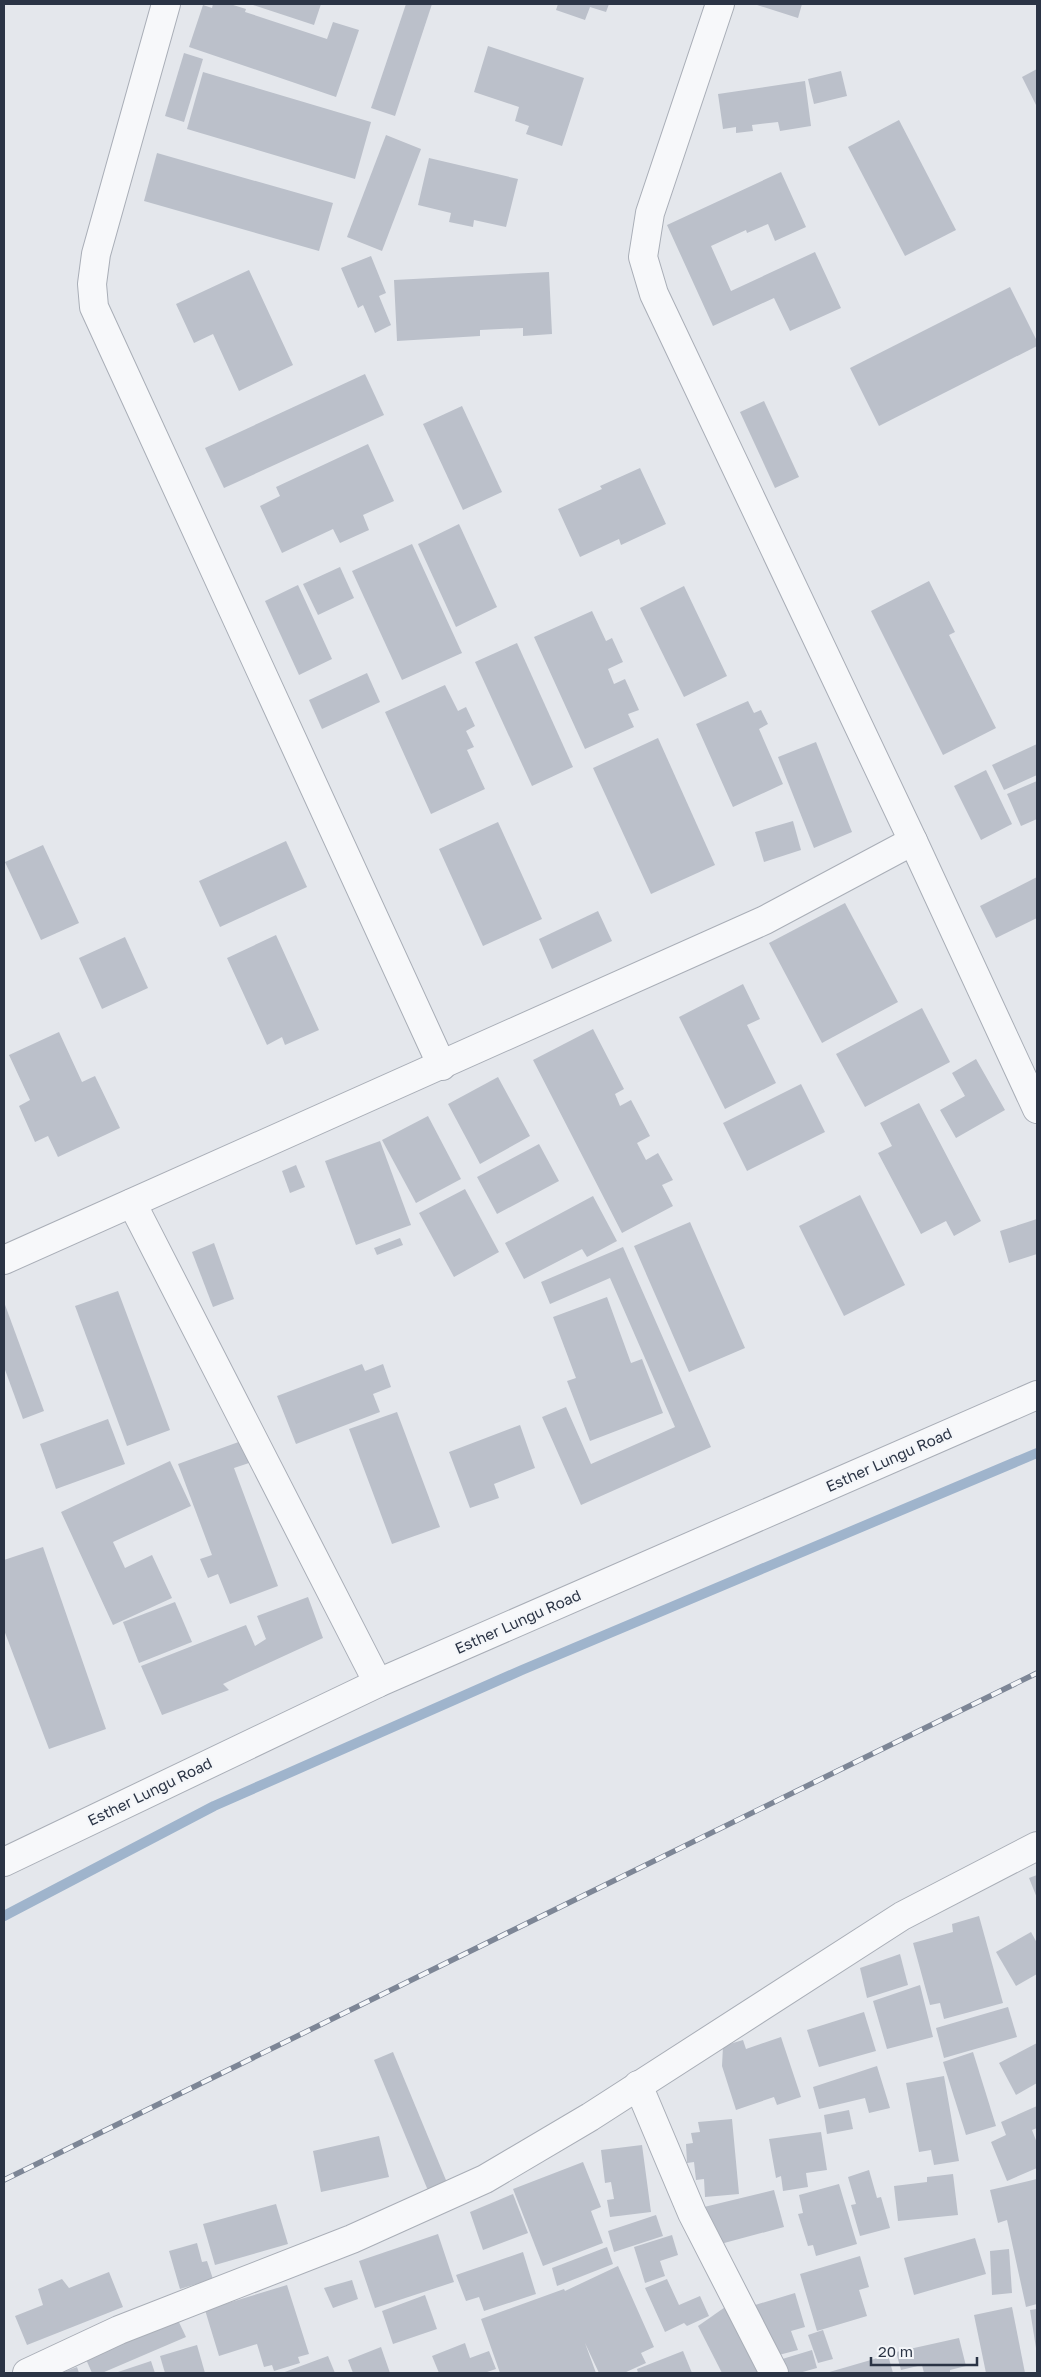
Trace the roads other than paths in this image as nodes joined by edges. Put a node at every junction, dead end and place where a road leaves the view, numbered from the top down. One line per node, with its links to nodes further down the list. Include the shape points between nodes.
1 (166, 4): 4 (street, via 96,254 92,284 94,308)
2 (720, 4): 3 (street, via 650,213 643,257 646,274)
3 (914, 841): 4 (street, via 765,920); 5 (street)
4 (442, 1066): 6 (street)
5 (1037, 1109)
6 (132, 1203): 7 (street); 9 (street)
7 (4, 1260)
8 (1037, 1395): 9 (street, Esther Lungu Road)
9 (378, 1683): 11 (street, Esther Lungu Road)
10 (1037, 1846): 12 (street, via 902,1916)
11 (4, 1862)
12 (638, 2085): 13 (street, via 485,2179 352,2239 119,2330); 14 (street, via 692,2212)
13 (27, 2373)
14 (774, 2373)

